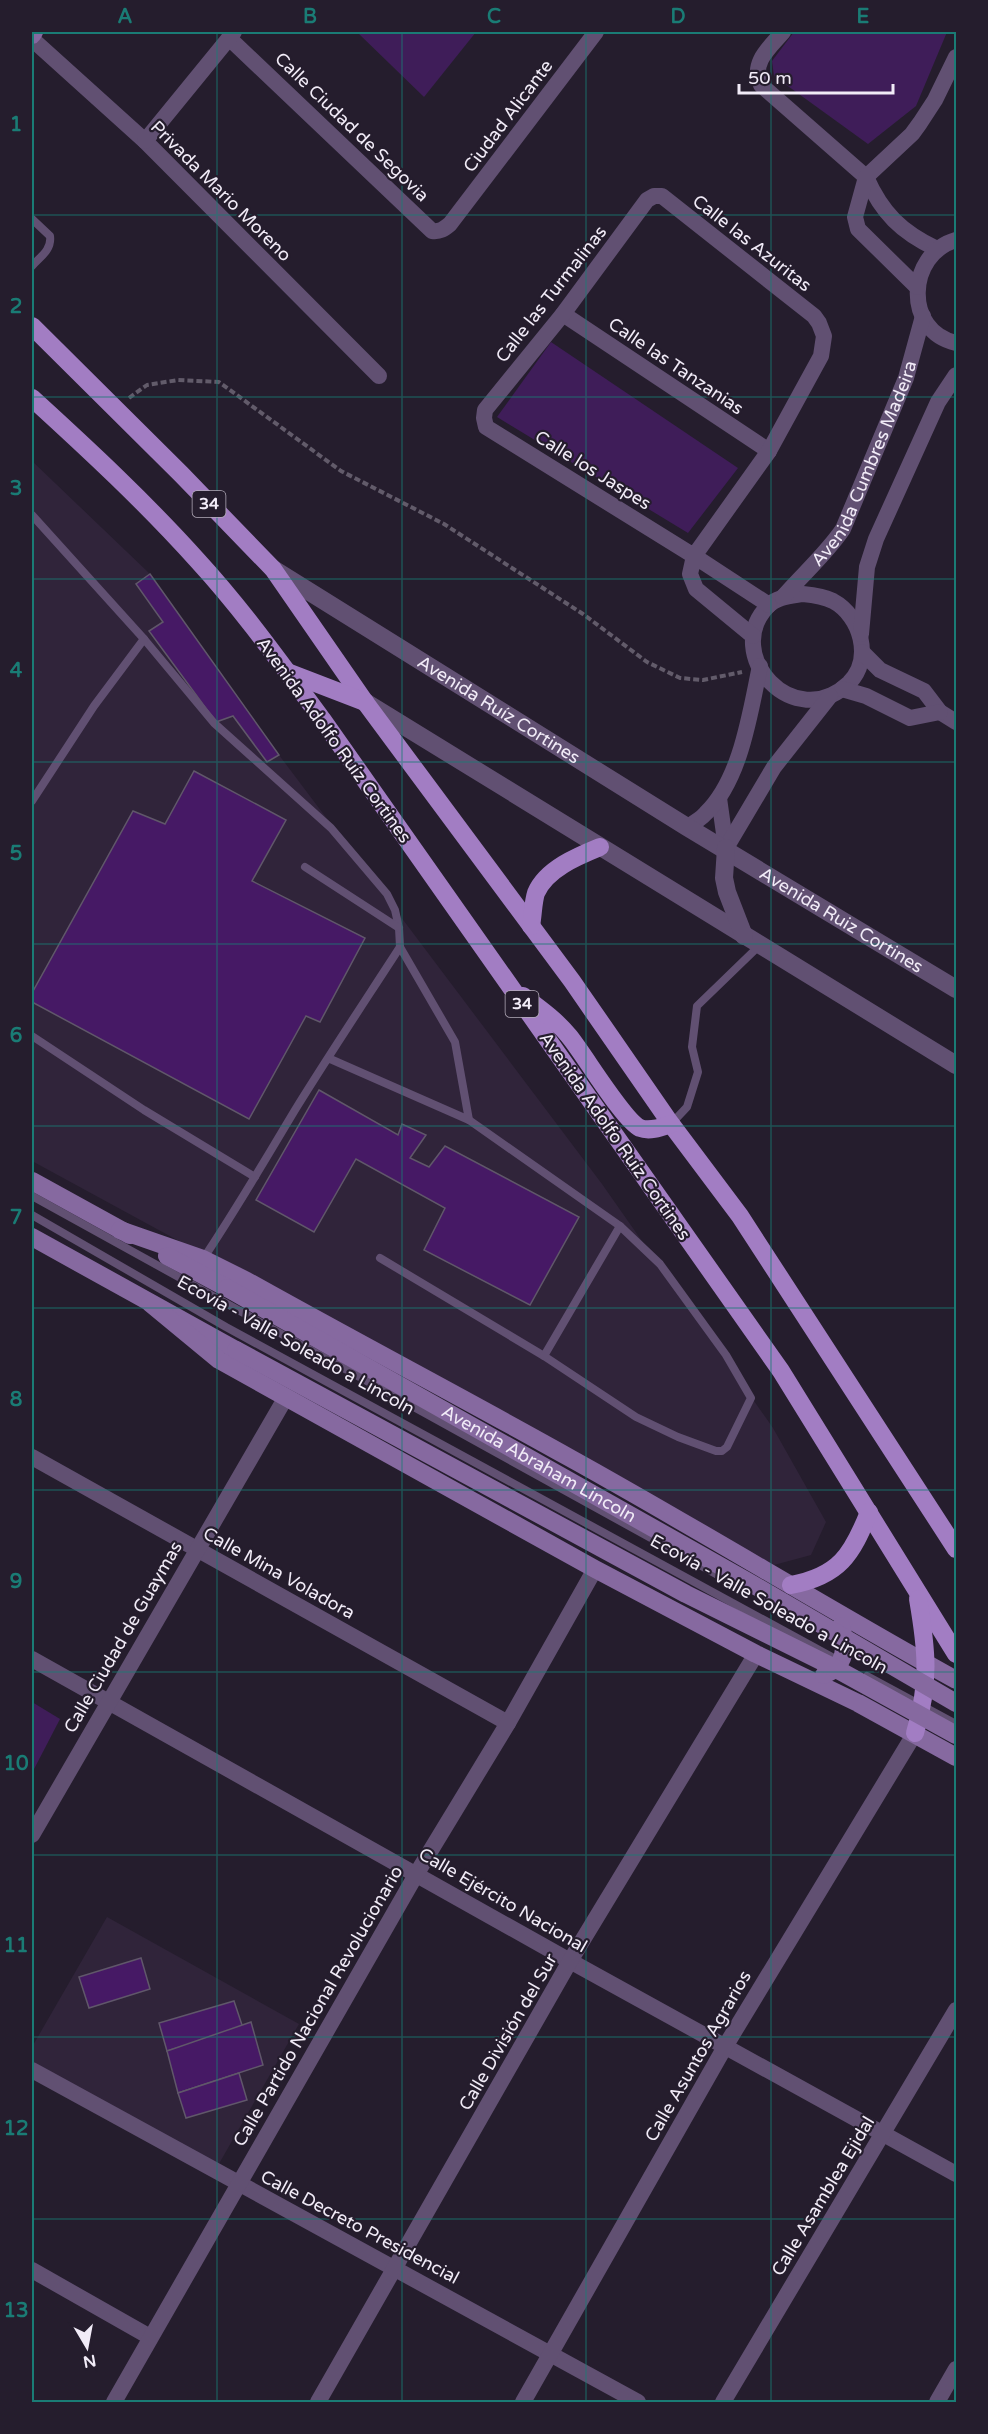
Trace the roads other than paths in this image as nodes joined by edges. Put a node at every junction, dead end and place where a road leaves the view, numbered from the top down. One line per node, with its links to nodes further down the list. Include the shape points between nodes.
1 (596, 32): 10 (street, Ciudad Alicante)
2 (783, 32): 7 (street, via 760,59 757,75 761,85)
3 (232, 34): 6 (street); 10 (street, Calle Ciudad de Segovia, via 432,231 441,231)
4 (32, 35): 6 (street, Privada Mario Moreno)
5 (957, 57): 7 (street, via 936,100 912,134)
6 (145, 141): 20 (street, Privada Mario Moreno)
7 (866, 177): 12 (street, via 889,216 910,236); 14 (street, via 855,217 858,229)
8 (647, 201): 15 (street, Calle las Turmalinas); 25 (street, Calle las Azuritas, via 662,196 819,323 824,336 821,356)
9 (32, 219): 13 (lane, via 51,240 49,249)
10 (450, 224)
11 (956, 239): 12 (street)
12 (937, 249): 14 (street, via 924,266)
13 (32, 266)
14 (917, 287): 16 (street)
15 (563, 314): 23 (street, Calle las Turmalinas); 25 (street, Calle las Tanzanias)
16 (923, 316): 18 (street, via 934,331); 29 (street, Avenida Cumbres Madeira, via 906,378 843,529 830,548)
17 (32, 326): 28 (main road, 34)
18 (957, 343)
19 (957, 375): 32 (street, via 938,402 876,539 867,567)
20 (379, 376)
21 (32, 388): 24 (main road)
22 (32, 398): 24 (main road, Avenida Adolfo Ruíz Cortines / 34)
23 (485, 410): 27 (street, Calle los Jaspes, via 486,427)
24 (46, 411): 34 (main road, Avenida Adolfo Ruíz Cortines / 34, via 198,560)
25 (769, 451): 27 (street)
26 (32, 515): 31 (lane)
27 (694, 556): 29 (street, Calle los Jaspes); 30 (street, via 690,574 696,589)
28 (273, 569): 36 (main road, 34); 41 (street, Avenida Ruíz Cortines)
29 (776, 601): 30 (street, via 756,624); 32 (street, via 802,594 833,601 855,623)
30 (753, 636): 33 (street)
31 (144, 639): 40 (lane, via 94,706); 46 (lane, via 214,723 331,828 392,901)
32 (861, 645): 35 (street, via 859,666 852,679); 37 (street, via 880,670 924,692)
33 (760, 666): 35 (street, via 771,684 788,697 816,700); 39 (street, via 742,747)
34 (286, 672): 36 (main road); 49 (main road, Avenida Adolfo Ruíz Cortines / 34)
35 (836, 693): 37 (street, via 866,696 910,718); 43 (street, via 774,767)
36 (365, 702): 42 (street); 45 (main road, 34)
37 (940, 712): 38 (street)
38 (957, 722)
39 (719, 798): 41 (street); 43 (street)
40 (32, 801)
41 (687, 827): 43 (street, Avenida Ruíz Cortines)
42 (600, 847): 45 (main road, via 571,860 548,878 536,893); 47 (street)
43 (726, 848): 47 (street, via 727,892); 50 (street, Avenida Ruiz Cortines)
44 (305, 867): 46 (lane)
45 (531, 926): 55 (main road, 34)
46 (399, 928): 48 (lane)
47 (752, 940): 53 (street); 55 (lane, via 697,1006 692,1047 698,1071 687,1107)
48 (399, 947): 52 (lane); 54 (lane, via 455,1042)
49 (507, 984): 55 (main road, via 567,1034 625,1114 639,1127 648,1130); 69 (main road, Avenida Adolfo Ruíz Cortines / 34, via 782,1371)
50 (957, 989)
51 (32, 1036): 56 (lane)
52 (327, 1058): 54 (lane); 56 (lane)
53 (957, 1065)
54 (469, 1120): 60 (lane)
55 (671, 1124): 71 (main road, 34, via 740,1216)
56 (255, 1177): 64 (lane)
57 (32, 1181): 61 (main road, Avenida Abraham Lincoln)
58 (32, 1197): 76 (lane)
59 (32, 1215): 76 (lane, Ecovía - Valle Soleado a Lincoln, via 226,1326)
60 (620, 1226): 66 (lane); 66 (lane, via 660,1264 750,1395 751,1401 727,1447 716,1450 636,1417)
61 (120, 1230): 64 (main road, Avenida Abraham Lincoln); 85 (main road, Avenida Abraham Lincoln, bridge)
62 (32, 1237): 65 (main road)
63 (380, 1258): 66 (lane)
64 (203, 1259): 73 (main road, Avenida Abraham Lincoln, via 569,1457)
65 (150, 1303): 67 (main road, via 219,1360); 90 (main road, bridge, via 686,1594 831,1666)
66 (544, 1356)
67 (286, 1397): 70 (street, Calle Ciudad de Guaymas); 72 (main road)
68 (32, 1457): 70 (street, Calle Mina Voladora)
69 (869, 1512): 73 (main road, via 853,1549 841,1563 818,1578); 74 (main road, Avenida Adolfo Ruíz Cortines / 34)
70 (197, 1549): 84 (street, Calle Ciudad de Guaymas); 87 (street, Calle Mina Voladora)
71 (957, 1549)
72 (595, 1569): 77 (main road); 87 (street, Calle Partido Nacional Revolucionario)
73 (791, 1585): 75 (main road, Avenida Abraham Lincoln)
74 (916, 1588): 78 (main road, Avenida Adolfo Ruíz Cortines / 34); 80 (main road)
75 (837, 1614): 76 (main road); 80 (main road, Avenida Abraham Lincoln)
76 (843, 1653): 81 (main road, via 831,1672); 83 (lane); 86 (lane, Ecovía - Valle Soleado a Lincoln)
77 (756, 1654): 81 (main road); 94 (street, Calle División del Sur)
78 (957, 1654)
79 (32, 1659): 84 (street, Calle Ejército Nacional)
80 (927, 1664): 82 (main road, Avenida Abraham Lincoln); 83 (main road)
81 (807, 1678): 89 (main road)
82 (957, 1680)
83 (925, 1686): 85 (lane); 86 (main road)
84 (109, 1702): 92 (street, Calle Ciudad de Guaymas); 93 (street, Calle Ejército Nacional)
85 (957, 1702)
86 (923, 1706): 88 (lane, Ecovía - Valle Soleado a Lincoln); 89 (main road)
87 (508, 1723): 93 (street, Calle Partido Nacional Revolucionario)
88 (957, 1724)
89 (915, 1733): 91 (main road); 96 (street, Calle Asuntos Agrarios)
90 (957, 1735)
91 (957, 1757)
92 (32, 1835)
93 (417, 1873): 94 (street, Calle Ejército Nacional); 100 (street, Calle Partido Nacional Revolucionario)
94 (570, 1961): 96 (street, Calle Ejército Nacional); 101 (street, Calle División del Sur)
95 (957, 2010): 98 (street, Calle Asamblea Ejidal)
96 (726, 2045): 98 (street, Calle Ejército Nacional); 104 (street, Calle Asuntos Agrarios)
97 (32, 2070): 100 (street, Calle Decreto Presidencial)
98 (884, 2132): 99 (street, Calle Ejército Nacional); 110 (street, Calle Asamblea Ejidal)
99 (957, 2174)
100 (238, 2183): 101 (street, Calle Decreto Presidencial); 103 (street, Calle Partido Nacional Revolucionario)
101 (396, 2268): 104 (street, Calle Decreto Presidencial); 107 (street, Calle División del Sur)
102 (32, 2270): 103 (street)
103 (150, 2337): 106 (street, Calle Partido Nacional Revolucionario)
104 (551, 2353): 108 (street, Calle Asuntos Agrarios); 109 (street, Calle Decreto Presidencial)
105 (957, 2369): 111 (street)
106 (114, 2403)
107 (318, 2403)
108 (523, 2403)
109 (638, 2403)
110 (723, 2403)
111 (938, 2403)

